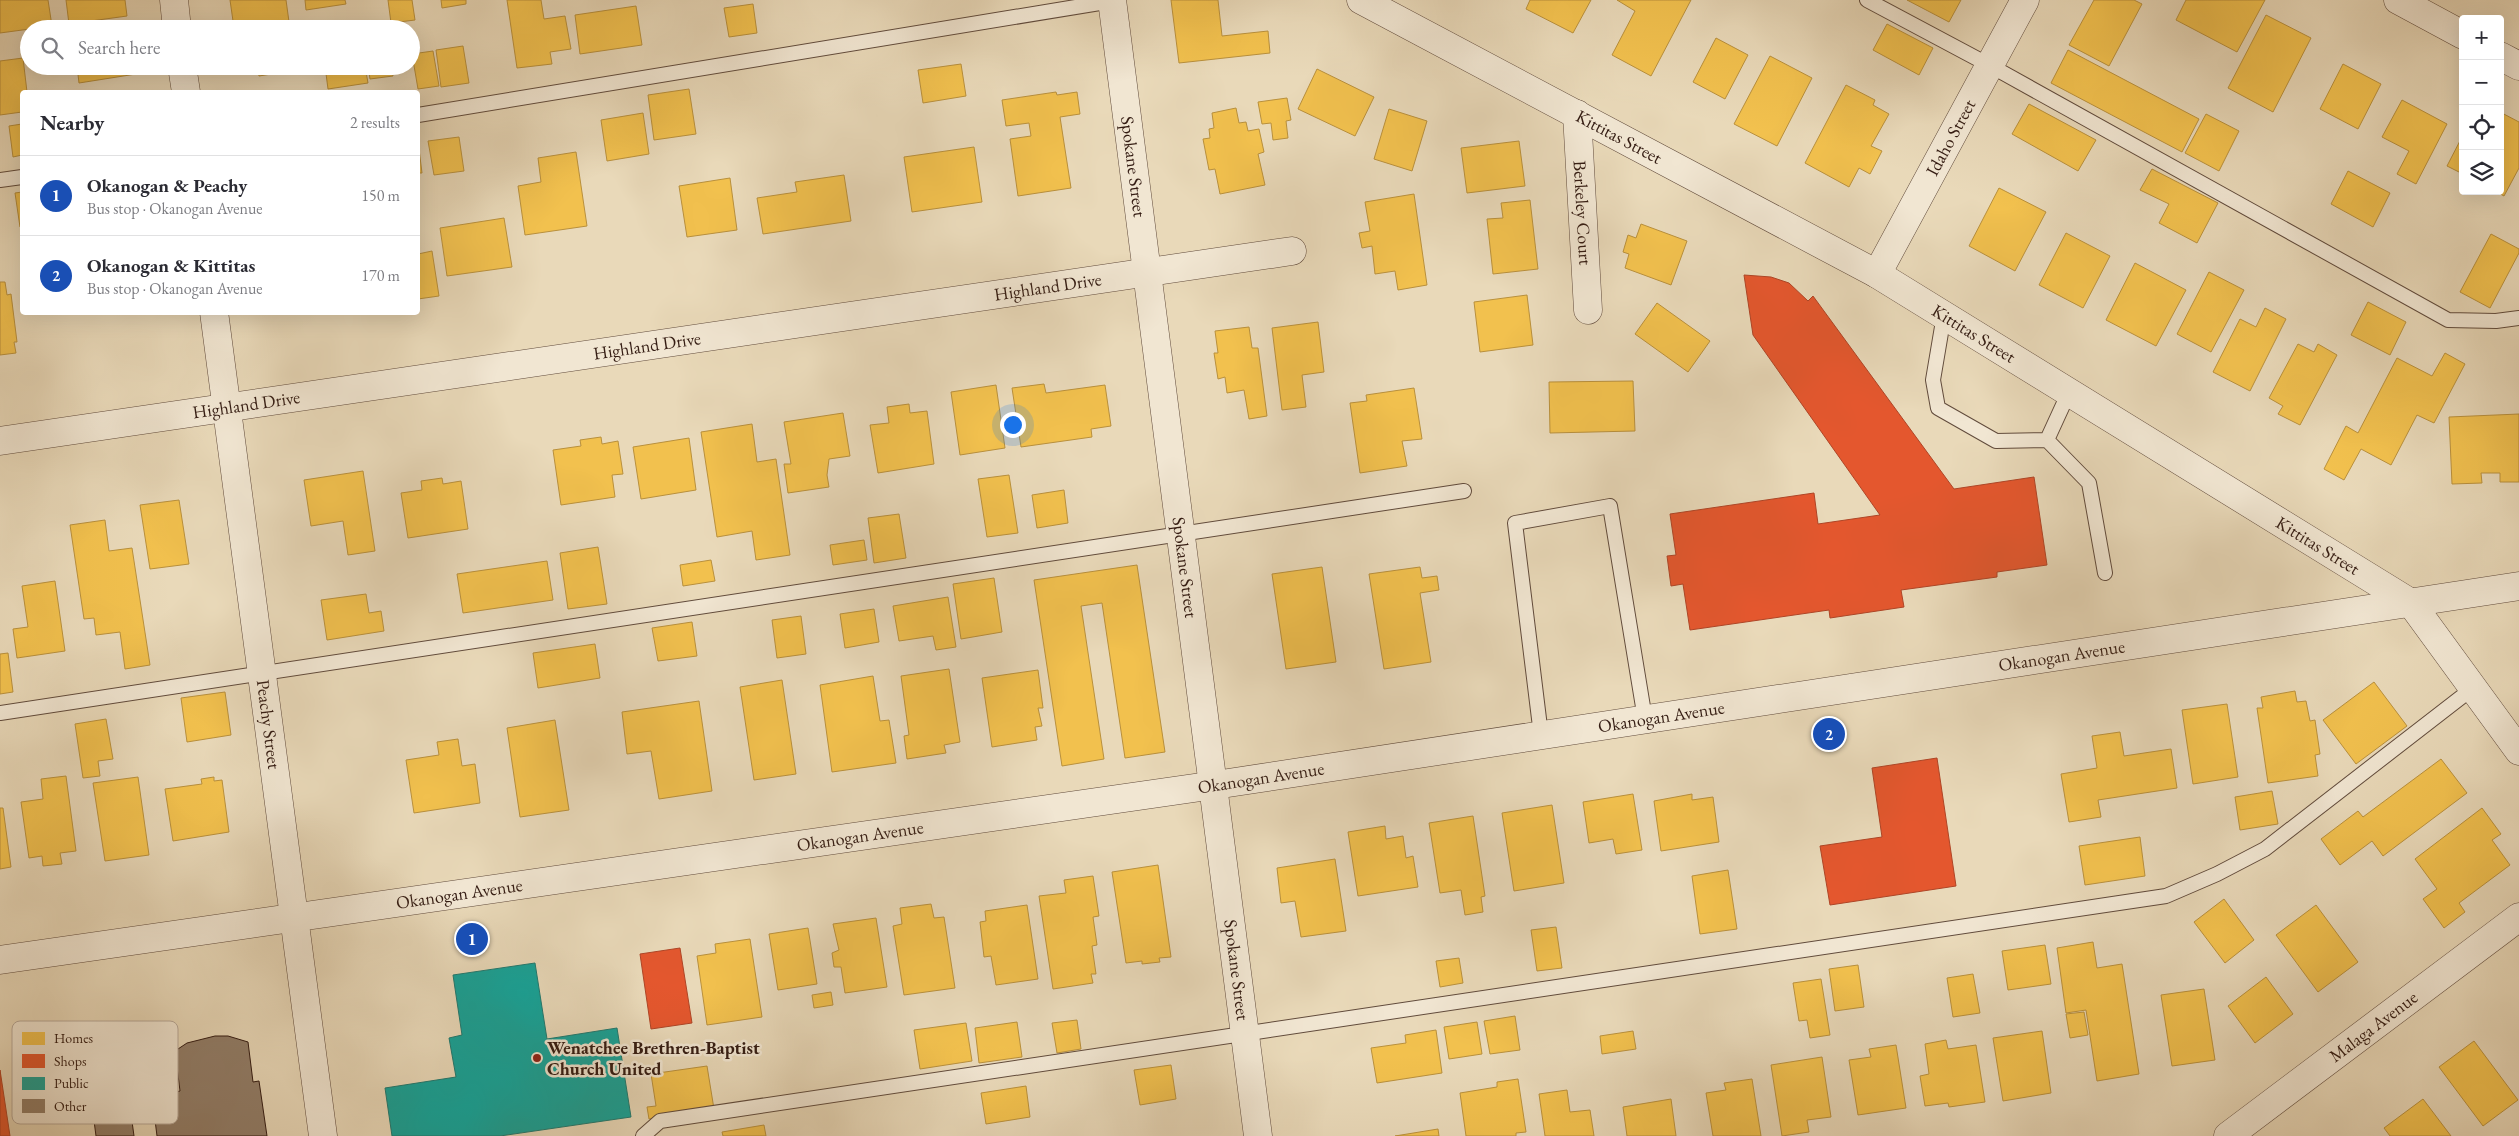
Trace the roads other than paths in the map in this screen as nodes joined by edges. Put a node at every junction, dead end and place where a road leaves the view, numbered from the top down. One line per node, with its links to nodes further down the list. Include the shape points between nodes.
1 (174, 0): 7 (street)
2 (1112, 0): 15 (lane); 19 (street, Spokane Street)
3 (1361, 0): 14 (street, Kittitas Street)
4 (1867, 0): 10 (lane)
5 (2025, 0): 10 (street, Idaho Street)
6 (2398, 0): 8 (street)
7 (176, 20)
8 (2459, 33)
9 (2504, 58): 11 (street)
10 (1990, 65): 20 (street, Idaho Street); 24 (lane, via 2448,320 2496,322)
11 (2519, 66)
12 (183, 75): 13 (street)
13 (186, 90)
14 (1577, 114): 20 (street, Kittitas Street); 21 (street, Berkeley Court)
15 (420, 115)
16 (20, 177): 17 (lane)
17 (0, 180)
18 (1292, 251): 19 (street, Highland Drive)
19 (1147, 271): 26 (street, Highland Drive); 30 (street, Spokane Street)
20 (1877, 274): 23 (street, Kittitas Street)
21 (1588, 310)
22 (214, 315): 26 (street, Peachy Street)
23 (1944, 315): 25 (street, Kittitas Street); 27 (lane, via 1933,380 1938,408 1996,441)
24 (2519, 318)
25 (2068, 392): 27 (lane); 33 (street, Kittitas Street)
26 (226, 408): 28 (street, Highland Drive); 34 (street, Peachy Street)
27 (2047, 440): 31 (lane, via 2089,483)
28 (0, 441)
29 (1464, 490): 30 (lane)
30 (1182, 534): 34 (lane); 40 (street, Spokane Street)
31 (2105, 574)
32 (2519, 586): 33 (street, Okanogan Avenue)
33 (2411, 603): 35 (street, Kittitas Street); 37 (street, Okanogan Avenue)
34 (262, 673): 36 (lane); 42 (street, Peachy Street)
35 (2474, 688): 39 (street, Kittitas Street); 44 (lane, via 2265,849 2166,896)
36 (0, 713)
37 (1645, 719): 38 (street, Okanogan Avenue); 38 (lane, via 1610,506 1516,523)
38 (1541, 735): 40 (street, Okanogan Avenue)
39 (2519, 751)
40 (1215, 784): 42 (street, Okanogan Avenue); 44 (street, Spokane Street)
41 (2519, 917): 48 (street, Malaga Avenue)
42 (295, 918): 43 (street, Okanogan Avenue); 45 (street, Peachy Street)
43 (0, 960)
44 (1245, 1032): 46 (lane, via 660,1122); 47 (street, Spokane Street)
45 (323, 1136)
46 (643, 1136)
47 (1258, 1136)
48 (2228, 1136)

